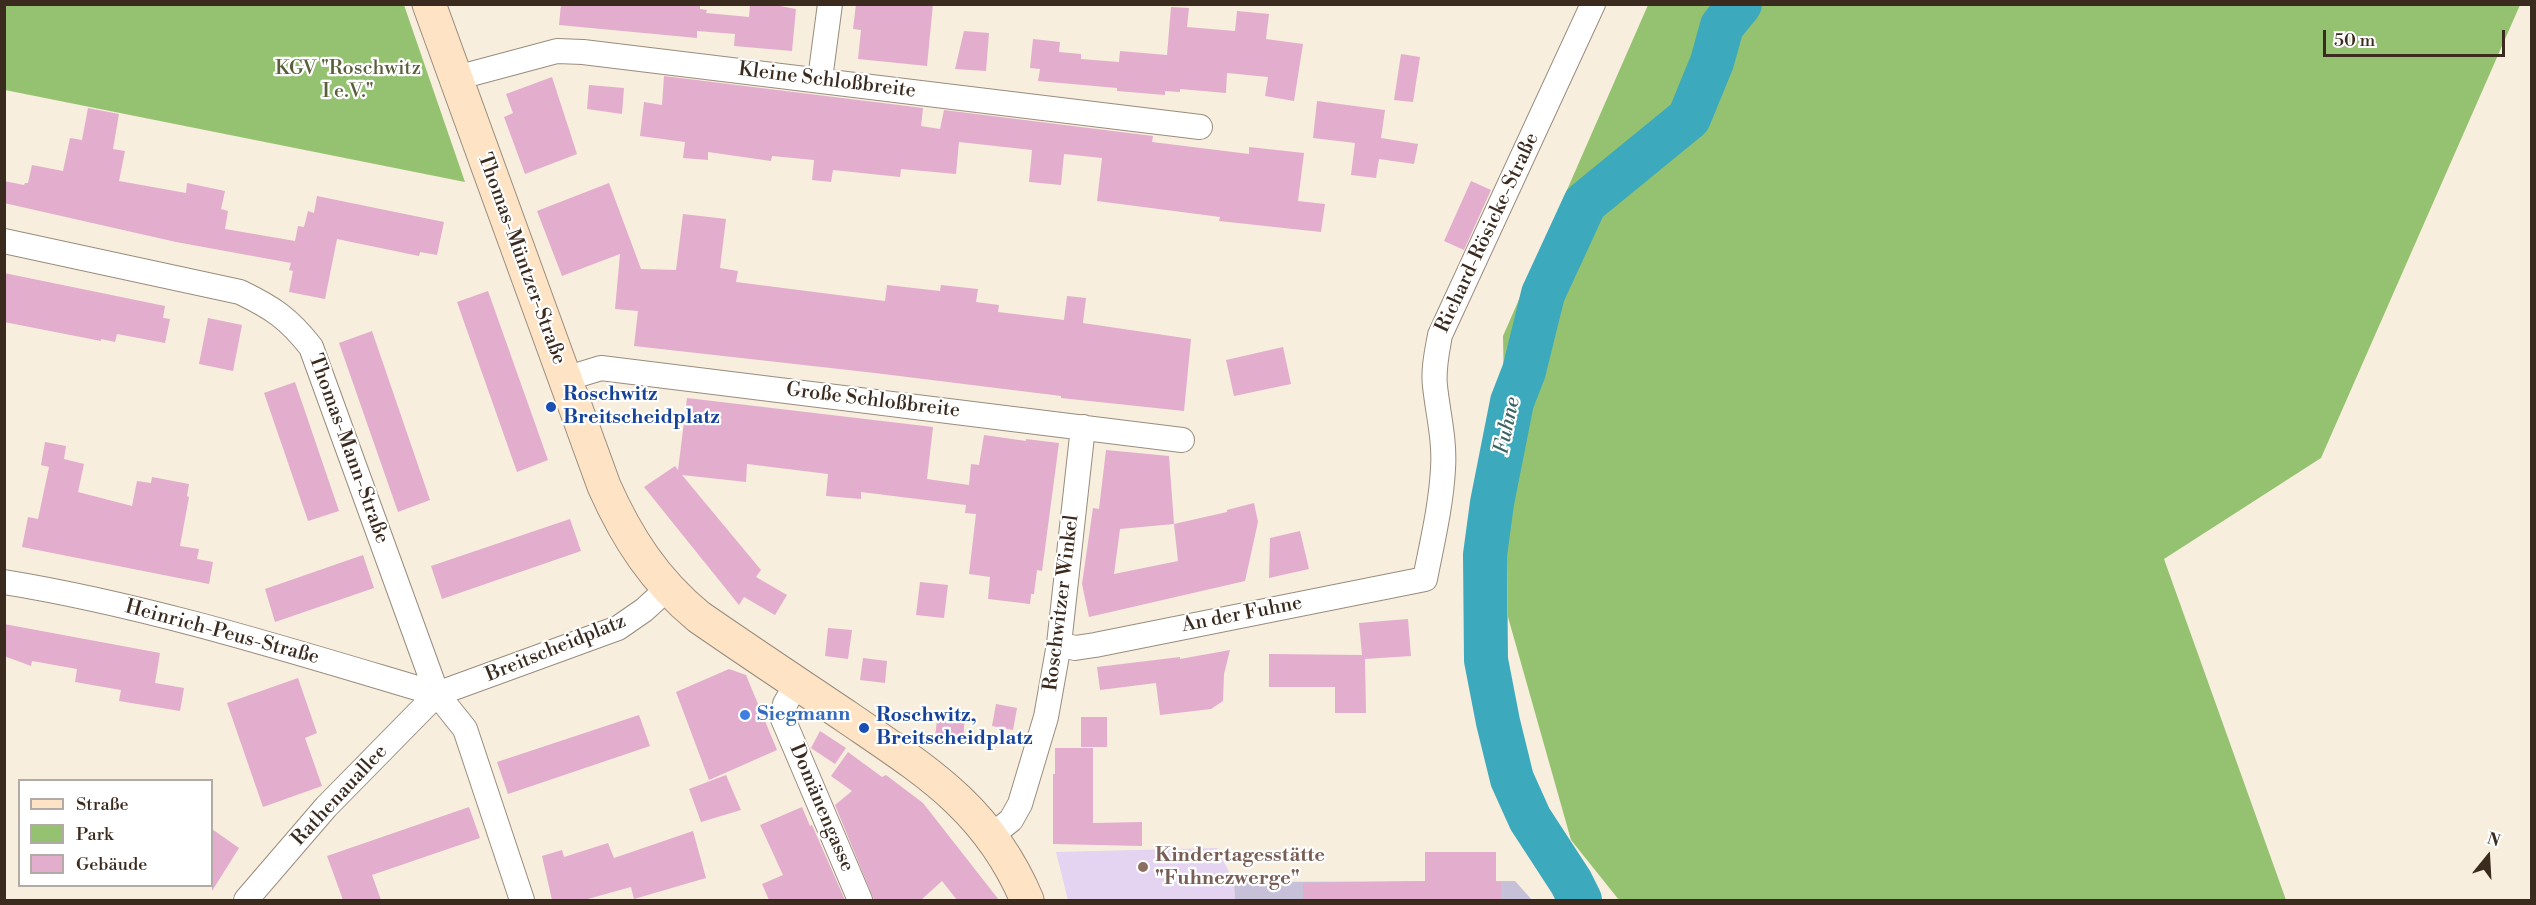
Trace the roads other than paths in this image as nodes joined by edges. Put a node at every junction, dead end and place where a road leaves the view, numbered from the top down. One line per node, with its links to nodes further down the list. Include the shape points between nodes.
1 (429, 4): 4 (main road, Thomas-Müntzer-Straße)
2 (830, 4): 5 (street)
3 (1593, 4): 11 (street, Richard-Rösicke-Straße, via 1440,335 1435,385 1443,425 1443,469)
4 (456, 78): 5 (street, Kleine Schloßbreite, via 557,51); 8 (main road, Thomas-Müntzer-Straße)
5 (820, 79): 6 (street, Kleine Schloßbreite)
6 (1200, 127)
7 (4, 241): 16 (street, Thomas-Mann-Straße, via 240,292 294,324 311,347)
8 (565, 379): 9 (street, Große Schloßbreite, via 602,368); 13 (main road, Thomas-Müntzer-Straße, via 618,517)
9 (1083, 427): 10 (street, Große Schloßbreite); 14 (street, Roschwitzer Winkel)
10 (1182, 440)
11 (1425, 579): 14 (street, An der Fuhne, via 1095,645 1075,648)
12 (4, 582): 16 (street, Heinrich-Peus-Straße, via 55,590 196,624)
13 (667, 589): 15 (main road, Thomas-Müntzer-Straße, via 699,617); 16 (street, Breitscheidplatz, via 618,628)
14 (1059, 644): 17 (street, Roschwitzer Winkel, via 1047,717 1029,782 1011,819)
15 (796, 683): 17 (main road, Thomas-Müntzer-Straße, via 936,779); 20 (street, Domänengasse, via 783,718)
16 (437, 694): 18 (street, Rathenauallee, via 326,807); 19 (street, Thomas-Mann-Straße, via 465,729)
17 (991, 836): 21 (main road, Thomas-Müntzer-Straße)
18 (246, 900)
19 (522, 900)
20 (860, 900)
21 (1027, 900)

